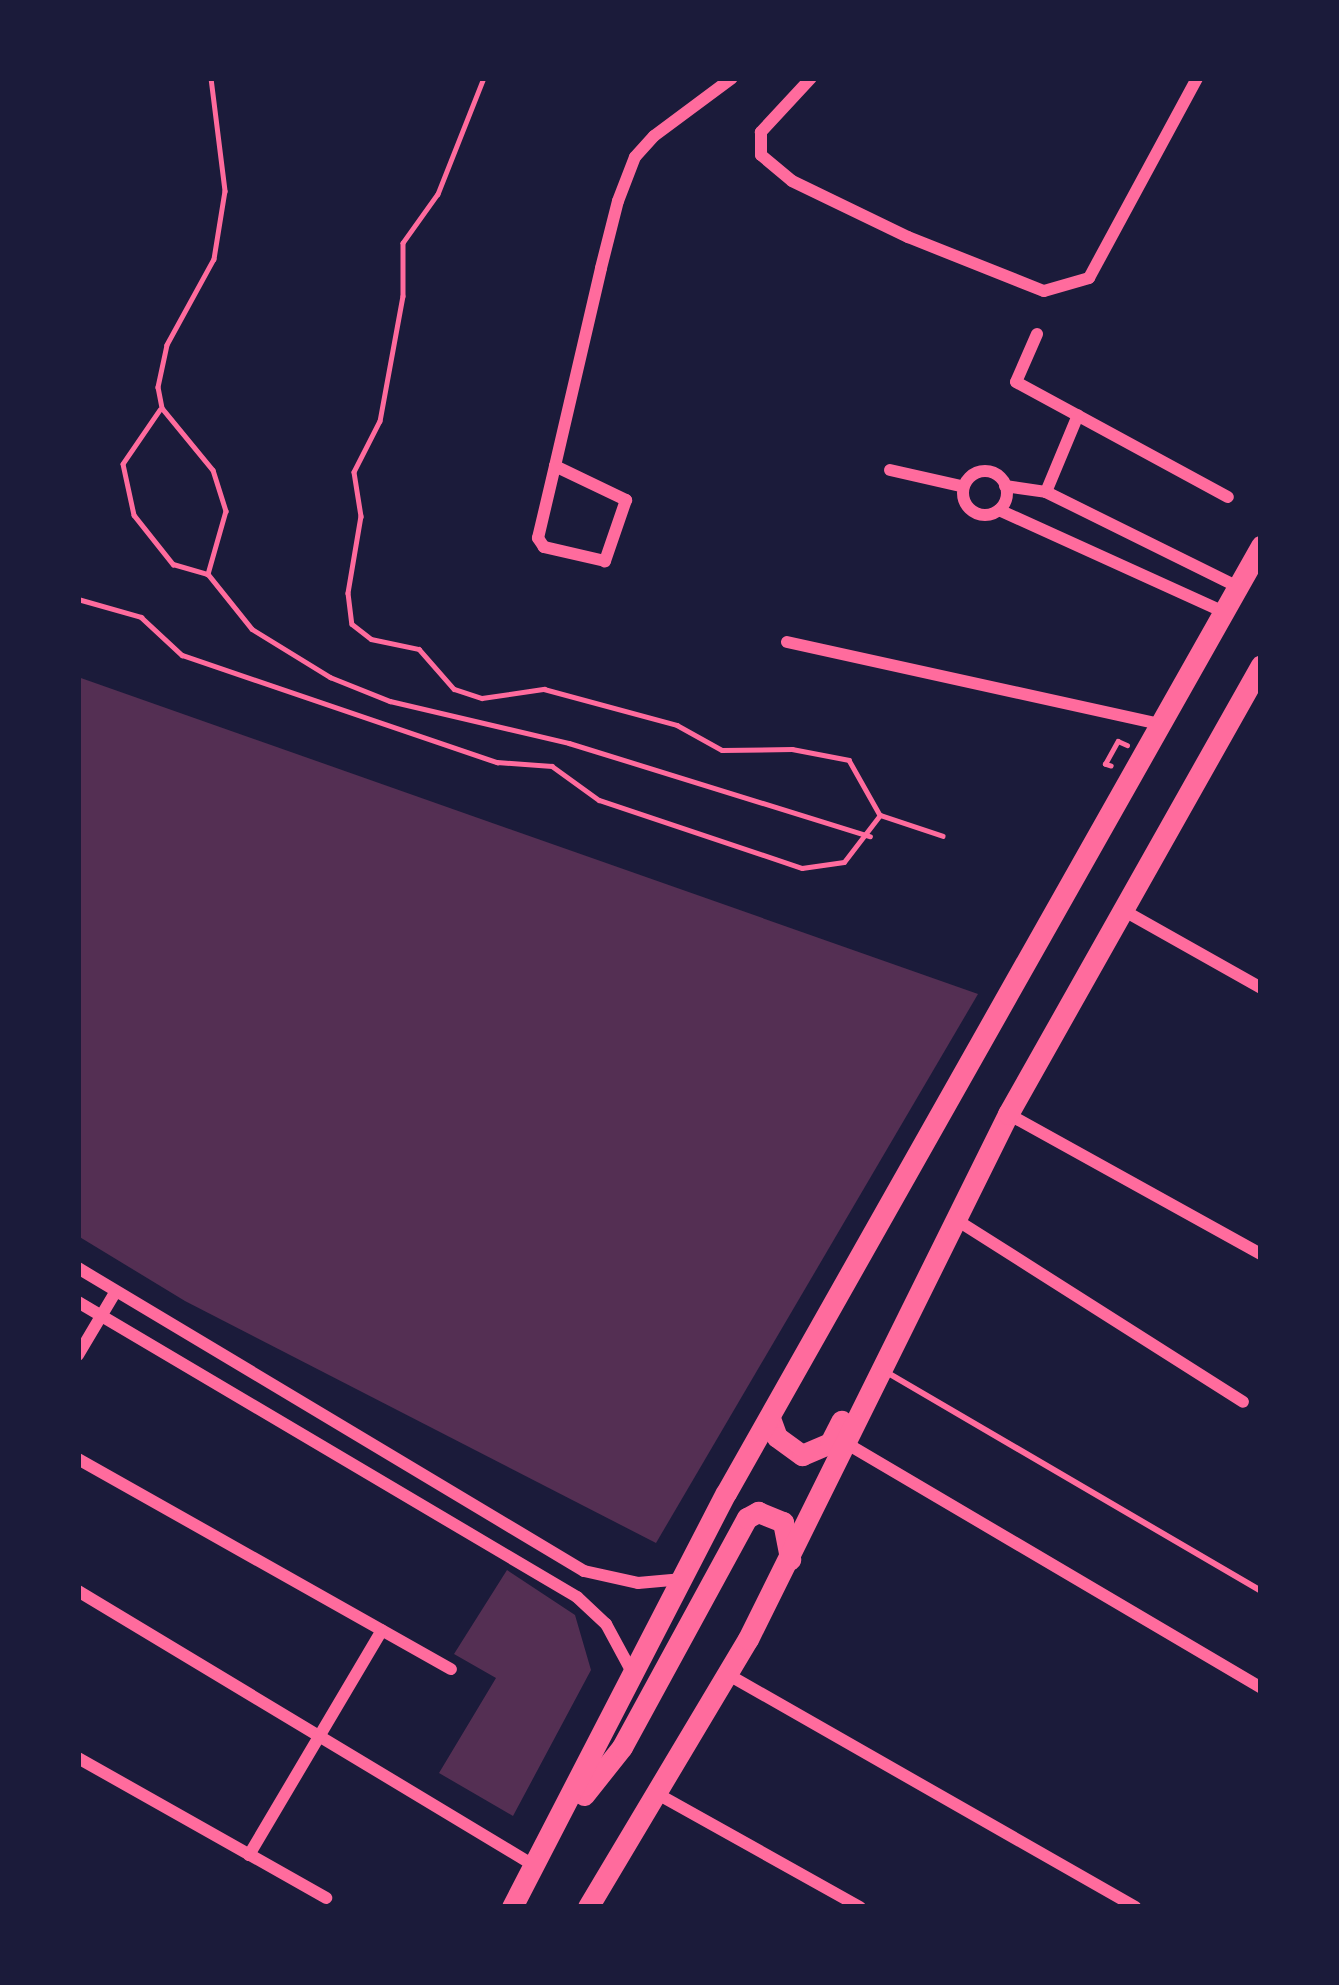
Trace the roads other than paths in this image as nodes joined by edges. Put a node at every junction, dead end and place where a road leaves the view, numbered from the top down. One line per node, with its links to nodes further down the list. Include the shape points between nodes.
1 (732, 78): 6 (street, via 635,158)
2 (811, 78): 3 (street, via 761,132 761,155 792,182 1044,291 1089,278)
3 (1197, 78)
4 (1037, 334): 5 (street, via 1016,382)
5 (1078, 416): 10 (street); 11 (street)
6 (555, 466): 6 (street, via 626,500 605,561 540,543)
7 (890, 470): 8 (street)
8 (961, 486): 9 (street, via 974,471 994,470); 12 (street, via 978,515)
9 (1005, 486): 10 (street); 12 (street)
10 (1046, 492): 14 (street)
11 (1228, 497)
12 (999, 510): 15 (street)
13 (1261, 546): 14 (main road)
14 (1238, 587): 15 (main road)
15 (1224, 612): 18 (main road)
16 (787, 642): 18 (street)
17 (1261, 664): 19 (main road)
18 (1162, 724): 32 (main road)
19 (1118, 908): 20 (street); 21 (main road)
20 (1261, 988)
21 (1008, 1114): 22 (main road); 23 (street)
22 (955, 1219): 26 (main road); 31 (street)
23 (1261, 1254)
24 (78, 1268): 25 (street)
25 (116, 1291): 28 (street); 36 (street, via 584,1570 638,1583)
26 (917, 1295): 30 (main road); 32 (main road, via 898,1315 830,1443 802,1454 777,1437)
27 (78, 1302): 28 (street)
28 (101, 1316): 29 (street); 42 (street, via 577,1597 606,1624)
29 (78, 1355)
30 (880, 1368): 33 (main road); 38 (lane)
31 (1244, 1402)
32 (770, 1418): 36 (main road)
33 (844, 1442): 35 (main road); 43 (street)
34 (78, 1459): 39 (street)
35 (790, 1559): 41 (main road); 47 (main road, via 784,1522 758,1512 747,1518 622,1748)
36 (684, 1579): 42 (main road)
37 (78, 1591): 44 (street)
38 (1261, 1591)
39 (382, 1630): 40 (street); 44 (street)
40 (451, 1670)
41 (727, 1674): 46 (main road); 54 (street)
42 (633, 1675): 47 (main road)
43 (1261, 1688)
44 (320, 1738): 48 (street); 49 (street)
45 (78, 1758): 48 (street)
46 (654, 1792): 52 (main road); 53 (street)
47 (561, 1822): 49 (main road)
48 (249, 1855): 50 (street)
49 (535, 1866): 51 (main road)
50 (326, 1898)
51 (512, 1907)
52 (588, 1907)
53 (860, 1907)
54 (1135, 1907)

